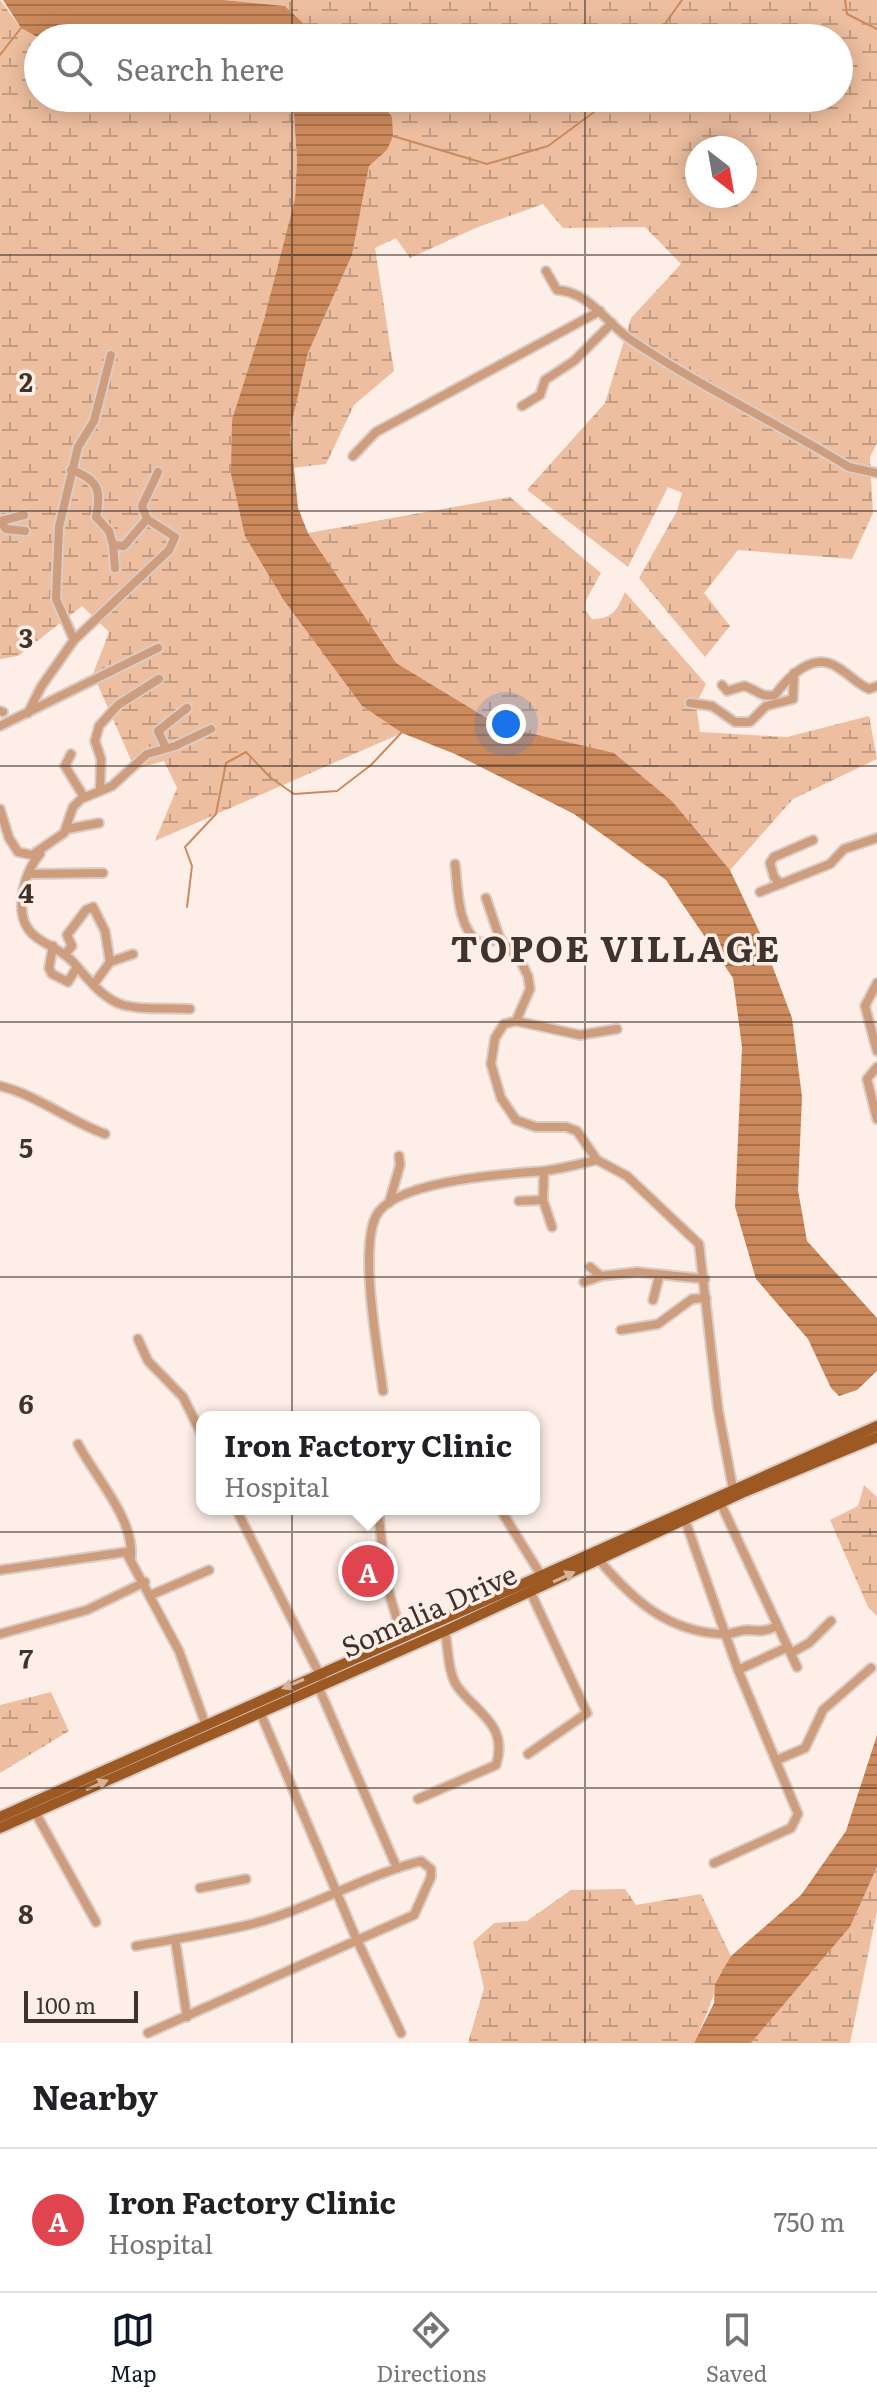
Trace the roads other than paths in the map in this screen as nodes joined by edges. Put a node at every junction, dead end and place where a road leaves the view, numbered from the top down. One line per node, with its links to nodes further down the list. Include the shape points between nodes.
1 (546, 271): 2 (street, via 557,290 570,291)
2 (600, 311): 3 (street); 6 (street, via 376,432)
3 (612, 323): 5 (street, via 574,361 545,380 540,395); 9 (street, via 658,359 778,428 849,467)
4 (111, 355): 7 (street, via 94,421)
5 (522, 406)
6 (353, 456)
7 (71, 470): 14 (street, via 97,484 101,494 96,517); 16 (street, via 59,527 55,587)
8 (158, 472): 11 (street, via 142,506)
9 (877, 473)
10 (24, 515): 12 (street)
11 (147, 519): 14 (street, via 124,546); 16 (street, via 172,533 175,543)
12 (0, 521): 13 (street, via 6,529)
13 (25, 531)
14 (113, 545): 15 (street)
15 (115, 568)
16 (74, 640): 24 (street)
17 (158, 648): 24 (street)
18 (794, 673): 20 (street, via 769,696 744,686 727,691); 21 (street, via 829,662 869,689); 22 (street, via 793,699 766,706 750,722 735,722 712,706)
19 (159, 679): 31 (street, via 118,705 99,726 95,741 101,759)
20 (722, 685)
21 (877, 686)
22 (690, 703)
23 (187, 708): 27 (street, via 158,731)
24 (28, 713): 25 (street)
25 (0, 726)
26 (211, 729): 27 (street)
27 (166, 748): 29 (street, via 133,763)
28 (71, 754): 32 (street, via 65,766)
29 (112, 786): 30 (street); 31 (street)
30 (125, 787)
31 (100, 790): 32 (street)
32 (84, 797): 35 (street, via 73,807)
33 (0, 809): 36 (street)
34 (99, 823): 35 (street)
35 (67, 829): 39 (street)
36 (5, 837): 40 (street)
37 (877, 838): 44 (street, via 844,849 834,861)
38 (813, 840): 44 (street, via 774,857 770,868)
39 (48, 847): 40 (street, via 28,856); 42 (street)
40 (18, 852): 42 (street)
41 (455, 864): 47 (street, via 463,920 471,937 479,943)
42 (29, 871): 43 (street); 48 (street, via 22,901 25,922 35,937)
43 (103, 873)
44 (781, 884): 45 (street)
45 (760, 892)
46 (486, 898): 47 (street)
47 (500, 939): 56 (street, via 528,976 530,989)
48 (53, 946): 49 (street); 52 (street, via 52,974 68,982)
49 (65, 954): 51 (street, via 72,946 67,935 93,907 105,931); 52 (street)
50 (133, 954): 51 (street)
51 (110, 962): 54 (street)
52 (77, 967): 54 (street)
53 (877, 983): 58 (street, via 865,1006)
54 (94, 984): 55 (street, via 122,1005)
55 (190, 1009)
56 (516, 1021): 57 (street, via 580,1035); 64 (street, via 500,1028 492,1050 501,1098 525,1124 577,1131)
57 (617, 1029)
58 (877, 1051)
59 (877, 1067): 61 (street, via 867,1079)
60 (0, 1086): 62 (street)
61 (877, 1119)
62 (105, 1134)
63 (399, 1156): 68 (street)
64 (597, 1160): 65 (street); 73 (street, via 627,1176 692,1234)
65 (544, 1171): 66 (street); 68 (street, via 434,1184)
66 (543, 1200): 67 (street); 69 (street)
67 (519, 1201)
68 (389, 1203): 79 (street, via 377,1214 369,1240)
69 (552, 1227)
70 (590, 1267): 71 (street)
71 (601, 1276): 72 (street, via 637,1272); 74 (street)
72 (659, 1277): 73 (street); 76 (street)
73 (705, 1279): 75 (street)
74 (584, 1282)
75 (706, 1298): 77 (street, via 692,1299 658,1324); 84 (street)
76 (653, 1300)
77 (621, 1330)
78 (138, 1339): 80 (street, via 148,1361 183,1397)
79 (383, 1391)
80 (196, 1423)
81 (877, 1426): 84 (main road, Somalia Drive)
82 (877, 1437): 85 (main road, Somalia Drive)
83 (78, 1444): 90 (street, via 131,1538)
84 (733, 1489): 94 (main road, Somalia Drive)
85 (721, 1504): 89 (main road, Somalia Drive); 99 (street)
86 (239, 1515): 108 (street)
87 (379, 1515): 103 (street, via 386,1582)
88 (504, 1515): 94 (street)
89 (685, 1520): 91 (main road, Somalia Drive); 102 (street)
90 (131, 1557): 92 (street, via 119,1551); 95 (street)
91 (599, 1560): 96 (main road, Somalia Drive, one-way to 91); 102 (street, via 663,1620)
92 (0, 1570)
93 (209, 1570): 97 (street)
94 (541, 1575): 103 (main road, Somalia Drive)
95 (145, 1582): 97 (street); 101 (street, via 87,1610)
96 (530, 1591): 100 (main road, Somalia Drive); 111 (street, via 587,1713)
97 (151, 1595): 110 (street, via 192,1680)
98 (831, 1621): 104 (street, via 809,1643)
99 (777, 1626): 102 (street, via 766,1632); 104 (street)
100 (445, 1631): 108 (main road, Somalia Drive); 113 (street, via 455,1684 485,1713 500,1753 496,1765)
101 (0, 1634)
102 (725, 1635): 107 (street)
103 (402, 1637): 108 (main road, Somalia Drive)
104 (789, 1650): 105 (street); 107 (street)
105 (797, 1667)
106 (871, 1668): 112 (street, via 823,1710 805,1748)
107 (738, 1670): 112 (street)
108 (321, 1681): 109 (main road, Somalia Drive); 110 (main road, Somalia Drive, one-way to 110); 118 (street)
109 (260, 1712): 114 (main road, Somalia Drive, one-way to 109); 121 (street)
110 (205, 1723): 115 (main road, Somalia Drive)
111 (528, 1754)
112 (777, 1760): 117 (street, via 797,1821)
113 (418, 1799)
114 (35, 1812): 116 (main road, Somalia Drive); 122 (street)
115 (0, 1817)
116 (0, 1828)
117 (714, 1863)
118 (397, 1868): 121 (street); 123 (street, via 421,1861 431,1869 420,1907 370,1937)
119 (246, 1879): 120 (street)
120 (200, 1888)
121 (339, 1893): 123 (street); 124 (street, via 253,1923)
122 (96, 1922)
123 (356, 1938): 126 (street); 128 (street)
124 (175, 1939): 125 (street); 126 (street)
125 (136, 1946)
126 (187, 2017): 127 (street)
127 (148, 2033)
128 (401, 2033)

